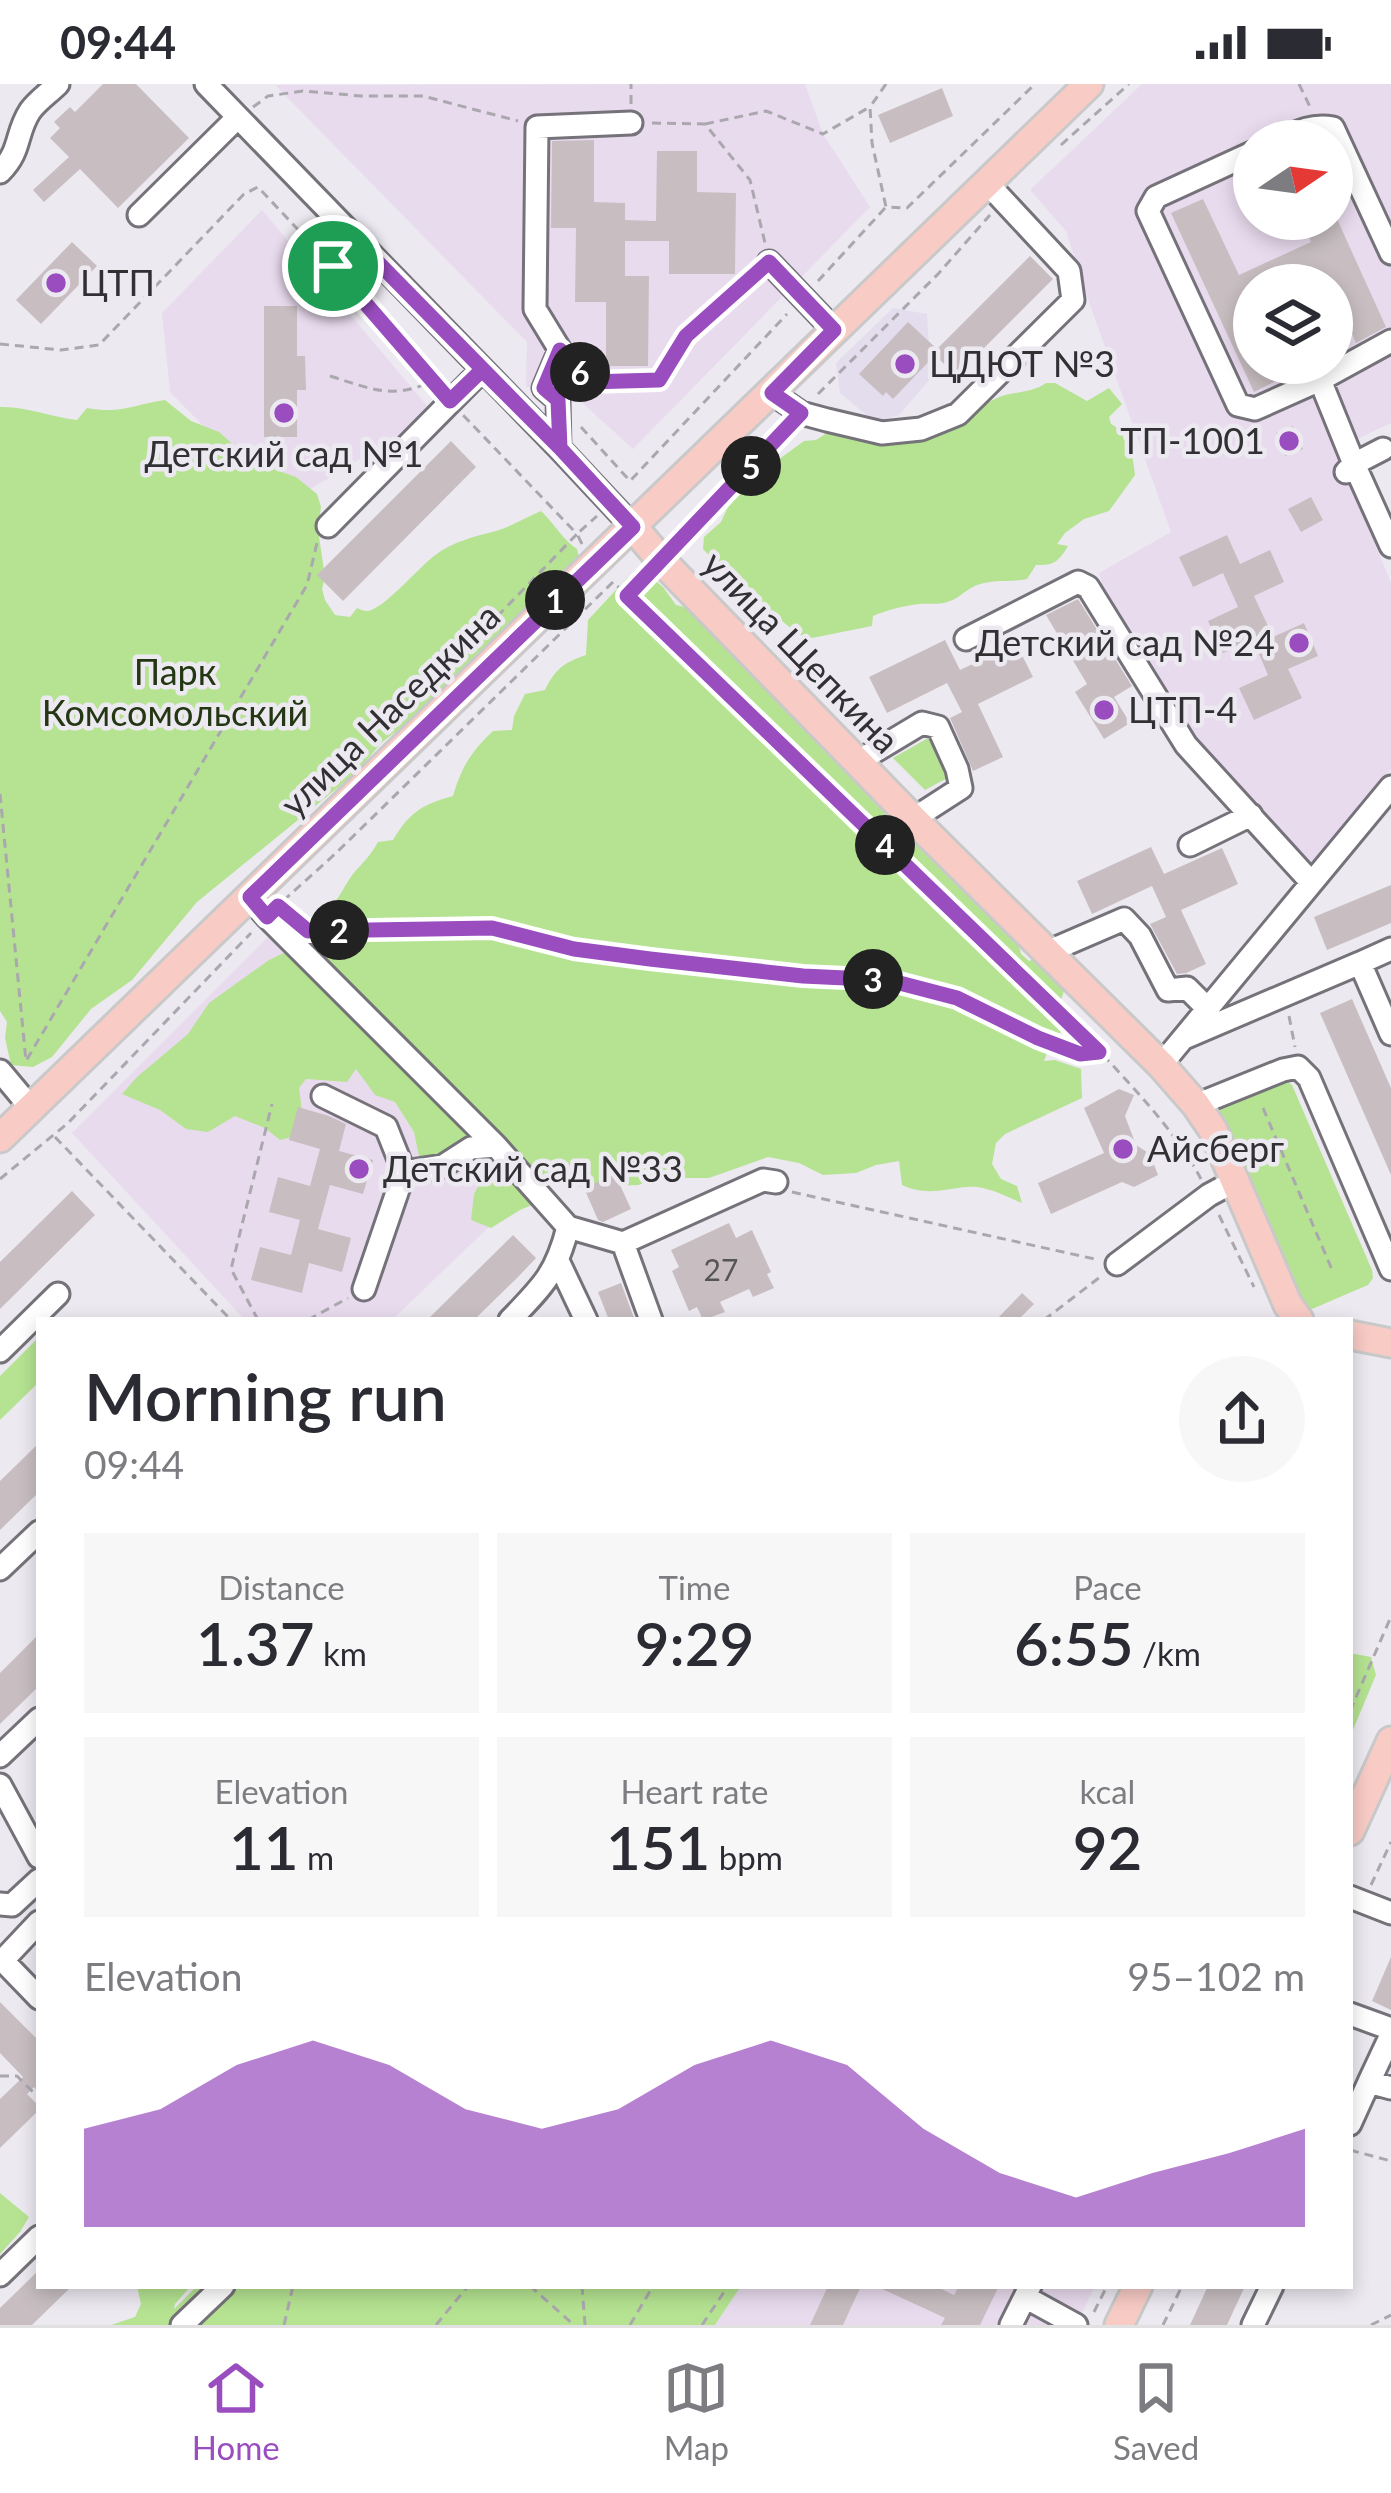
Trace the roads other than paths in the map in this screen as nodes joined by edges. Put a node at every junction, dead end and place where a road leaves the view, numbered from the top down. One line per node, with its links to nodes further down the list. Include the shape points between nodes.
1 (58, 84): 8 (street, via 31,109)
2 (206, 84): 4 (street, улица Щепкина)
3 (1089, 84): 9 (main road, улица Наседкина)
4 (238, 117): 10 (street); 11 (street, улица Щепкина)
5 (631, 123): 22 (street, via 537,127 535,310 560,350 544,388 558,400)
6 (1233, 162): 19 (street, via 1156,197 1148,211 1238,404 1256,409)
7 (1353, 170): 12 (street)
8 (0, 172)
9 (994, 192): 15 (main road, улица Наседкина); 21 (street, via 1069,271 1072,300 958,414 882,433 801,413)
10 (139, 215)
11 (358, 242): 14 (street); 18 (street, улица Щепкина)
12 (1391, 253)
13 (769, 262): 15 (street)
14 (326, 272)
15 (834, 330): 21 (main road, улица Наседкина)
16 (1391, 341): 17 (street)
17 (1353, 362)
18 (482, 370): 22 (street, улица Щепкина); 25 (street)
19 (1311, 384)
20 (1321, 384): 24 (street)
21 (772, 393): 26 (main road, улица Наседкина)
22 (560, 448): 26 (street, улица Щепкина)
23 (1384, 448): 24 (street)
24 (1350, 468): 27 (street)
25 (328, 526)
26 (633, 527): 29 (main road, улица Щепкина); 35 (main road, улица Наседкина)
27 (1391, 546)
28 (966, 639): 31 (street, via 1078,582 1088,587 1186,745)
29 (857, 761): 32 (main road, улица Щепкина); 32 (street, via 922,723 938,727 961,788)
30 (1391, 787): 34 (street)
31 (1251, 815): 33 (street); 34 (street)
32 (913, 819): 37 (main road, улица Щепкина)
33 (1190, 845)
34 (1310, 882): 39 (street)
35 (258, 907): 46 (main road, улица Наседкина); 48 (street)
36 (1391, 950): 38 (street)
37 (1045, 953): 39 (street, via 1124,919 1168,990 1186,988); 42 (main road, улица Щепкина)
38 (1360, 963): 40 (street); 41 (street)
39 (1207, 1008): 41 (street)
40 (1391, 1034)
41 (1180, 1040): 42 (street)
42 (1161, 1065): 45 (main road, улица Щепкина)
43 (0, 1071): 46 (street)
44 (323, 1096): 49 (street, via 386,1127)
45 (1196, 1105): 50 (main road, улица Щепкина); 56 (street, via 1298,1067)
46 (31, 1108): 47 (main road, улица Наседкина)
47 (0, 1138)
48 (496, 1146): 49 (street); 52 (street)
49 (404, 1172): 57 (street)
50 (1237, 1180): 55 (street); 59 (main road, улица Щепкина)
51 (784, 1187): 53 (street, via 763,1180)
52 (568, 1227): 53 (street); 54 (street)
53 (623, 1243): 62 (street)
54 (559, 1263): 60 (street); 61 (street)
55 (1117, 1264)
56 (1391, 1269)
57 (364, 1289)
58 (58, 1294): 65 (street)
59 (1294, 1313)
60 (513, 1317)
61 (585, 1317)
62 (650, 1317)
63 (1353, 1335): 64 (main road)
64 (1391, 1343)
65 (0, 1351)
66 (36, 1535): 67 (street)
67 (0, 1569)
68 (36, 1722): 70 (street)
69 (1391, 1741): 72 (main road)
70 (0, 1756)
71 (0, 1785): 73 (street)
72 (1353, 1825)
73 (36, 1851)
74 (36, 1883): 76 (street, via 12,1905)
75 (1353, 1899): 77 (street)
76 (0, 1904)
77 (1391, 1913)
78 (36, 1925): 79 (street, via 5,1958)
79 (36, 1995)
80 (1353, 2015): 81 (street)
81 (1391, 2032): 82 (street)
82 (1380, 2085): 83 (street)
83 (1353, 2120)
84 (36, 2240): 85 (street)
85 (0, 2275)
86 (220, 2289): 90 (street)
87 (1137, 2289): 93 (main road)
88 (1270, 2289): 94 (street)
89 (1027, 2292): 91 (street); 92 (street)
90 (182, 2325)
91 (1011, 2325)
92 (1076, 2325)
93 (1119, 2325)
94 (1252, 2325)

